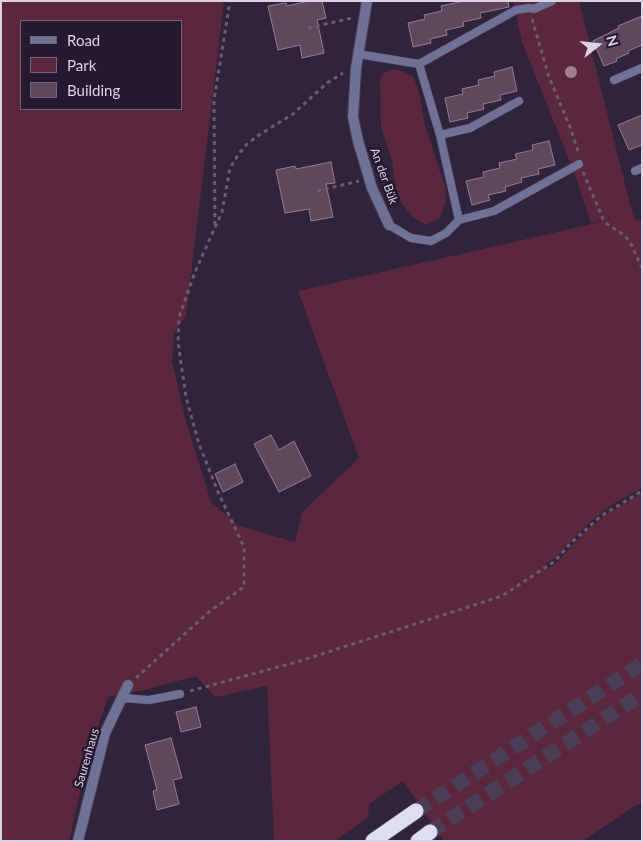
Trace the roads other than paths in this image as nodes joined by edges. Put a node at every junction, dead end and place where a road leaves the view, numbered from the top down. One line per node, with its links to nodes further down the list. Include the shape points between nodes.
1 (367, 1): 3 (street, An der Bük)
2 (552, 1): 4 (lane, via 534,9 516,10)
3 (358, 54): 4 (lane); 11 (street, An der Bük, via 353,96 358,141)
4 (418, 64): 8 (lane)
5 (642, 68): 6 (lane)
6 (614, 80)
7 (519, 101): 8 (lane, via 470,128)
8 (440, 135): 10 (lane)
9 (579, 164): 10 (lane, An der Bük, via 494,211)
10 (459, 220): 11 (lane, An der Bük, via 446,233 431,241 411,238)
11 (389, 225)
12 (128, 684): 14 (street, Saurenhaus)
13 (180, 694): 14 (lane, via 149,700)
14 (122, 698): 16 (street, Saurenhaus, via 105,733)
15 (416, 811): 17 (highway)
16 (78, 841)
17 (373, 841)

